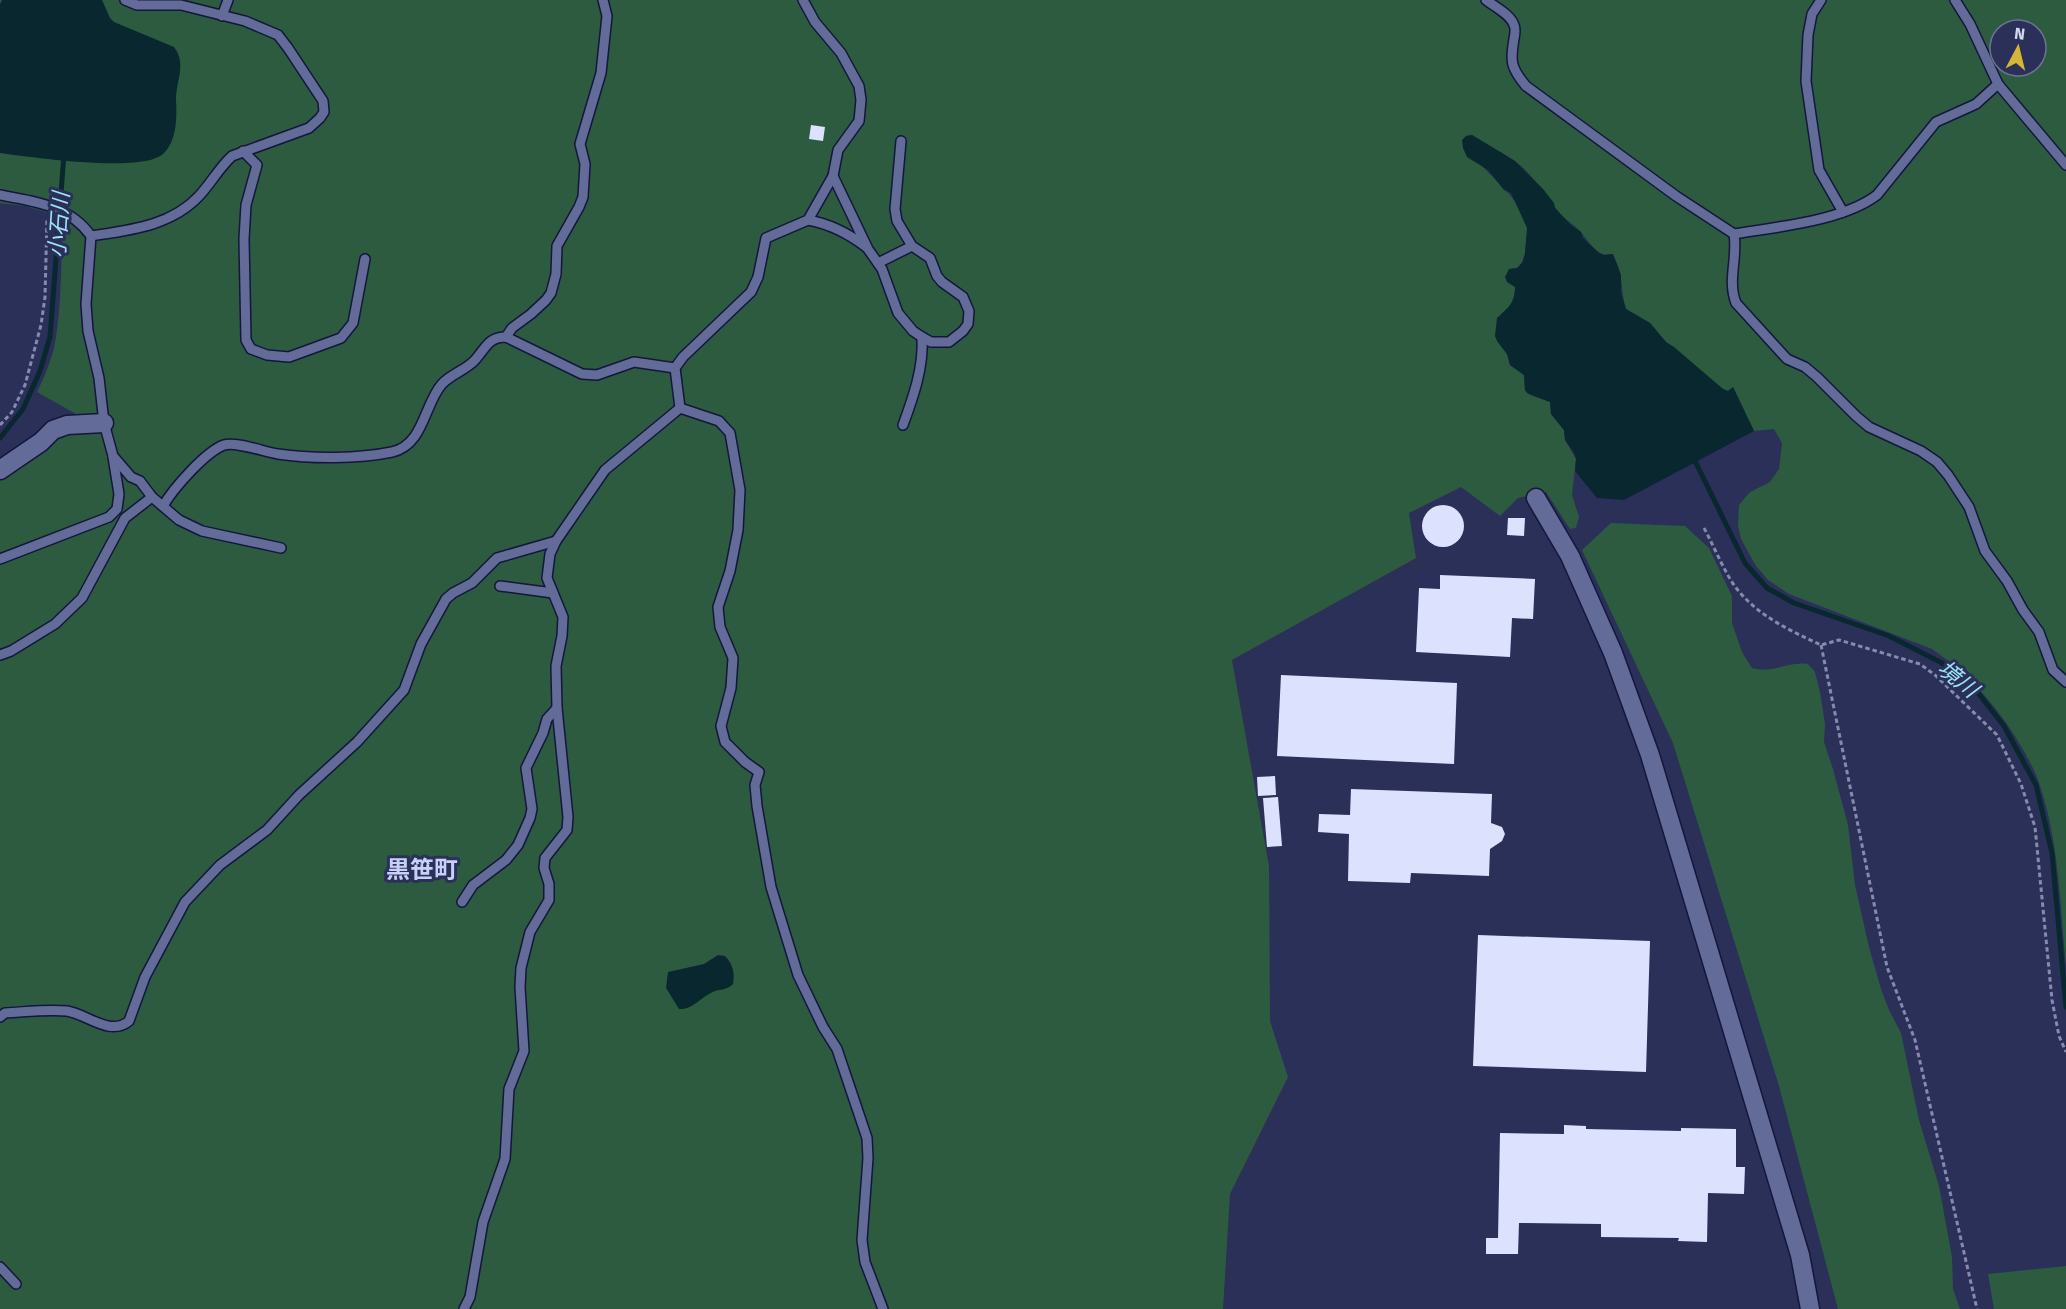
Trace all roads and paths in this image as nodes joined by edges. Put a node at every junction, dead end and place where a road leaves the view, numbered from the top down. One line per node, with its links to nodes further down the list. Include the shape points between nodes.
1 (125, 0): 8 (lane, via 137,5 181,4)
2 (228, 0): 8 (lane)
3 (603, 0): 24 (lane, via 607,16 601,73 580,144 585,164 583,197 557,246 551,293)
4 (803, 0): 13 (lane, via 859,86 859,121 838,150)
5 (1486, 0): 18 (lane, via 1514,23 1511,65 1526,86)
6 (1821, 0): 16 (lane, via 1812,14 1808,35 1806,81 1819,170)
7 (1955, 0): 9 (lane)
8 (222, 16): 11 (lane, via 278,35 324,106 320,118 309,128)
9 (1998, 84): 12 (lane); 16 (lane, via 1976,104 1936,122 1877,195)
10 (901, 141): 20 (lane, via 895,209 897,221)
11 (243, 151): 19 (lane, via 223,164 200,196 170,219); 22 (lane, via 257,165 246,205 244,239 246,340 251,349 289,357 341,338 352,323)
12 (2066, 165)
13 (833, 176): 17 (lane); 21 (lane)
14 (0, 195): 15 (lane)
15 (50, 206): 19 (lane, via 77,219); 29 (path, via 41,325 25,385 12,412)
16 (1843, 212): 18 (lane)
17 (808, 220): 21 (lane, via 830,225); 26 (lane, via 766,238 751,292)
18 (1734, 234): 44 (lane, via 1731,282 1736,303 1787,359 1817,377 1869,427 1937,462 1969,507 1985,551 2039,632 2053,670)
19 (91, 236): 28 (lane, via 88,331)
20 (912, 246): 23 (lane); 25 (lane, via 930,258 937,276 963,297 969,310 968,324 949,342 931,342)
21 (868, 249): 23 (lane)
22 (365, 259)
23 (878, 263): 25 (lane, via 898,313)
24 (506, 337): 26 (lane, via 582,374 597,375 634,362); 35 (lane, via 497,337 474,361 440,386 414,438 395,452 352,458 279,454 226,444 213,450 172,491)
25 (922, 337): 30 (lane, via 921,364)
26 (675, 368): 27 (lane)
27 (680, 408): 37 (lane, via 605,471); 52 (lane, via 719,421 730,433 740,490 738,530 718,607 720,627 733,658 721,726 725,742 759,772 756,806 771,887 798,975 837,1049 867,1138 862,1240 865,1262)
28 (105, 423): 31 (lane); 32 (street, via 67,425 53,430)
29 (0, 425)
30 (903, 426)
31 (113, 456): 33 (lane); 39 (lane, via 119,495 117,509 109,517)
32 (0, 470)
33 (152, 497): 35 (lane); 43 (lane, via 125,518 82,598 55,624)
34 (1536, 498): 53 (street, via 1570,556 1608,642 1650,754 1800,1255)
35 (163, 506): 38 (lane, via 179,520 202,531)
36 (1704, 528): 42 (path, via 1736,589 1762,614)
37 (556, 541): 41 (lane, via 547,578); 47 (lane, via 497,558 472,583 446,599 421,644 404,690 267,830 220,865 185,902 146,977 129,1021 116,1028 65,1011 5,1013)
38 (282, 548)
39 (0, 559)
40 (500, 586): 41 (lane)
41 (553, 592): 45 (lane, via 563,617 556,666)
42 (1821, 645): 48 (path, via 1839,640 1920,664 1997,735 2021,784 2035,827 2052,1000); 54 (path, via 1887,967 1915,1040)
43 (0, 655)
44 (2066, 682)
45 (557, 708): 46 (lane, via 547,719 526,768 532,809 518,845 506,860 473,885); 51 (lane, via 567,830 545,858 549,900 530,932 521,968 524,1051 509,1089 505,1159 483,1222)
46 (462, 902)
47 (0, 1017)
48 (2066, 1052)
49 (0, 1267): 50 (lane)
50 (16, 1284)
51 (464, 1309)
52 (883, 1309)
53 (1810, 1309)
54 (1977, 1309)

